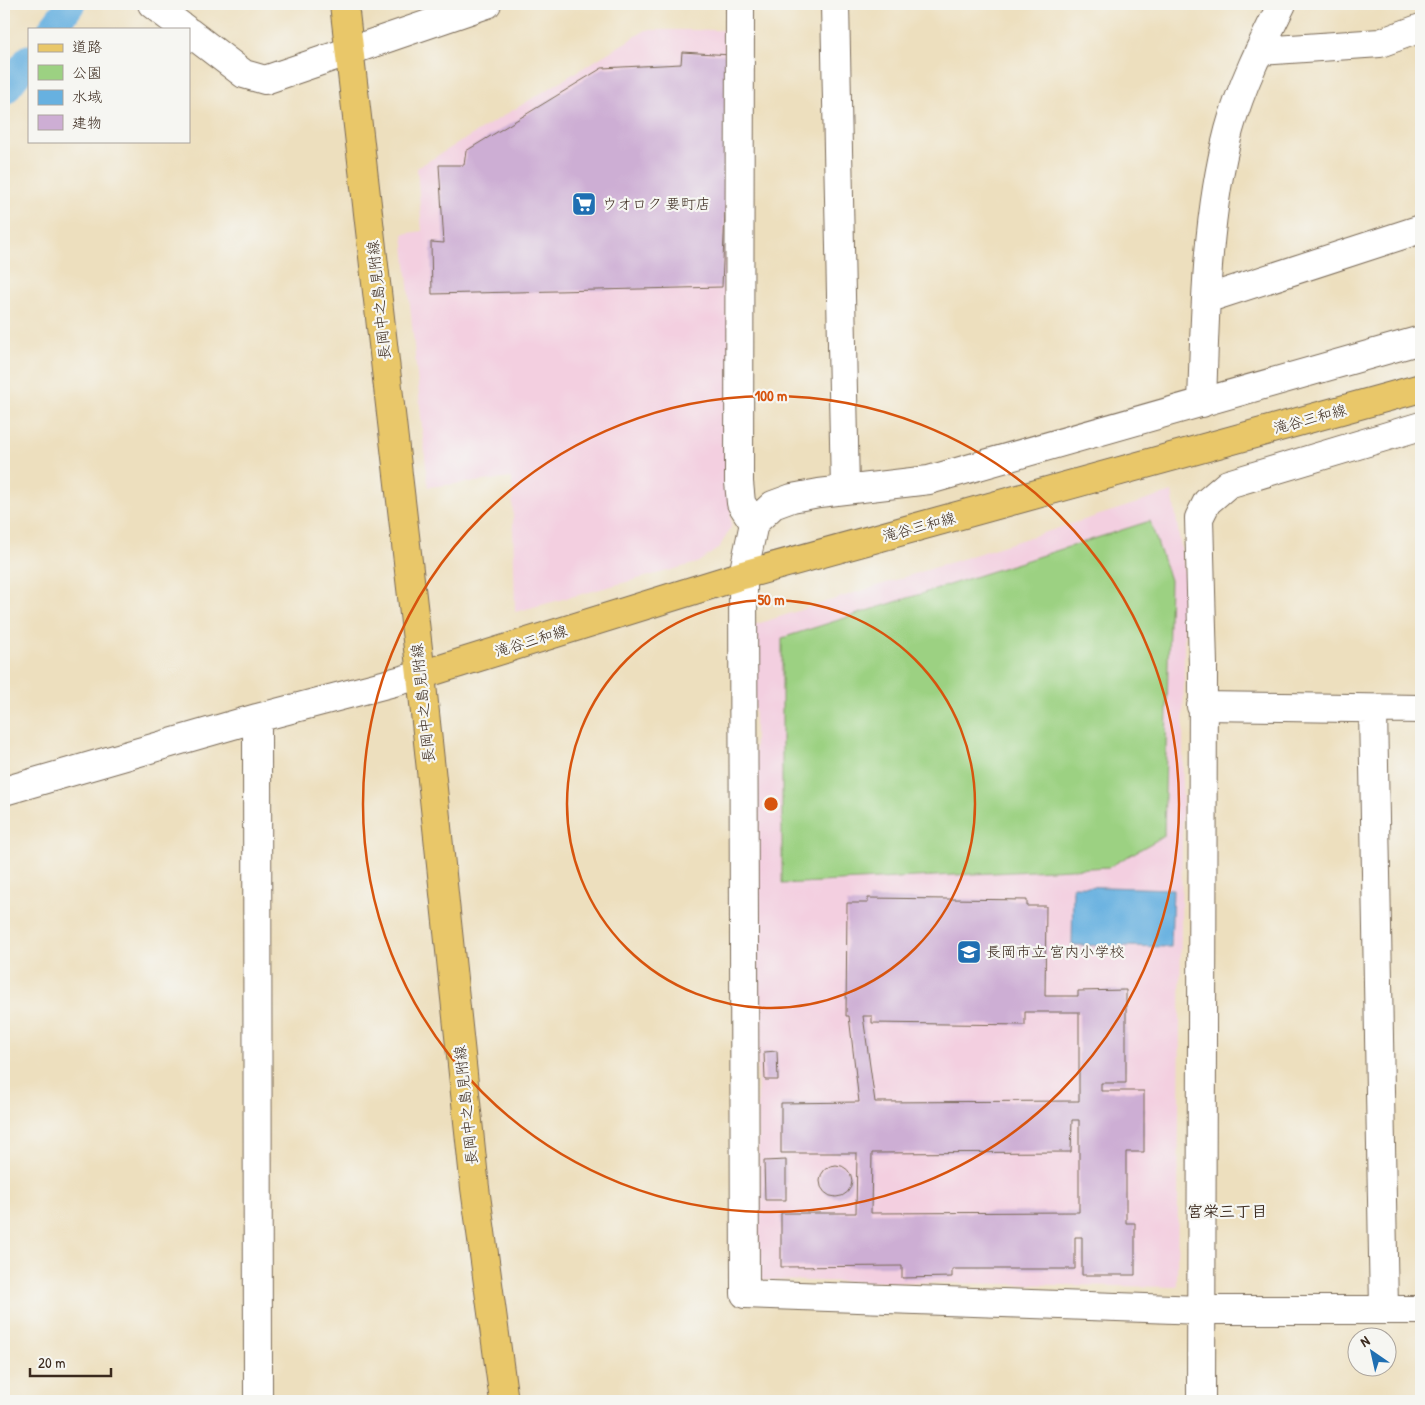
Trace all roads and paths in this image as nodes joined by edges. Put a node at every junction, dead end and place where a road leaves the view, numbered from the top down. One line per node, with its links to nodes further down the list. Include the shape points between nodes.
1 (152, 4): 7 (street)
2 (344, 4): 10 (main road, 長岡中之島見附線)
3 (487, 4): 10 (street)
4 (740, 4): 19 (street, via 739,482 741,503)
5 (835, 4): 18 (street)
6 (1282, 4): 11 (street)
7 (184, 28)
8 (1421, 28): 11 (street, via 1380,43)
9 (190, 33): 10 (street, via 244,74 265,80)
10 (350, 51): 21 (main road, 長岡中之島見附線)
11 (1259, 51): 13 (street, via 1229,130 1215,207)
12 (1421, 229): 13 (street)
13 (1206, 299): 16 (street)
14 (1421, 340): 16 (street)
15 (1421, 388): 20 (main road, 滝谷三和線)
16 (1202, 403): 18 (street, via 929,480)
17 (1421, 426): 22 (street, via 1228,484 1207,502 1199,518)
18 (845, 490): 19 (street, via 792,498 773,505)
19 (754, 524): 20 (street)
20 (743, 575): 21 (main road, 滝谷三和線); 28 (street, via 745,1294)
21 (421, 675): 25 (street); 31 (main road, 長岡中之島見附線, via 475,1188)
22 (1202, 706): 23 (street); 28 (street)
23 (1373, 710): 24 (street); 27 (street)
24 (1421, 710)
25 (257, 718): 26 (street); 30 (street)
26 (4, 791)
27 (1384, 1309): 28 (street); 29 (street)
28 (1202, 1310): 32 (street)
29 (1421, 1310)
30 (258, 1401)
31 (504, 1401)
32 (1201, 1401)

